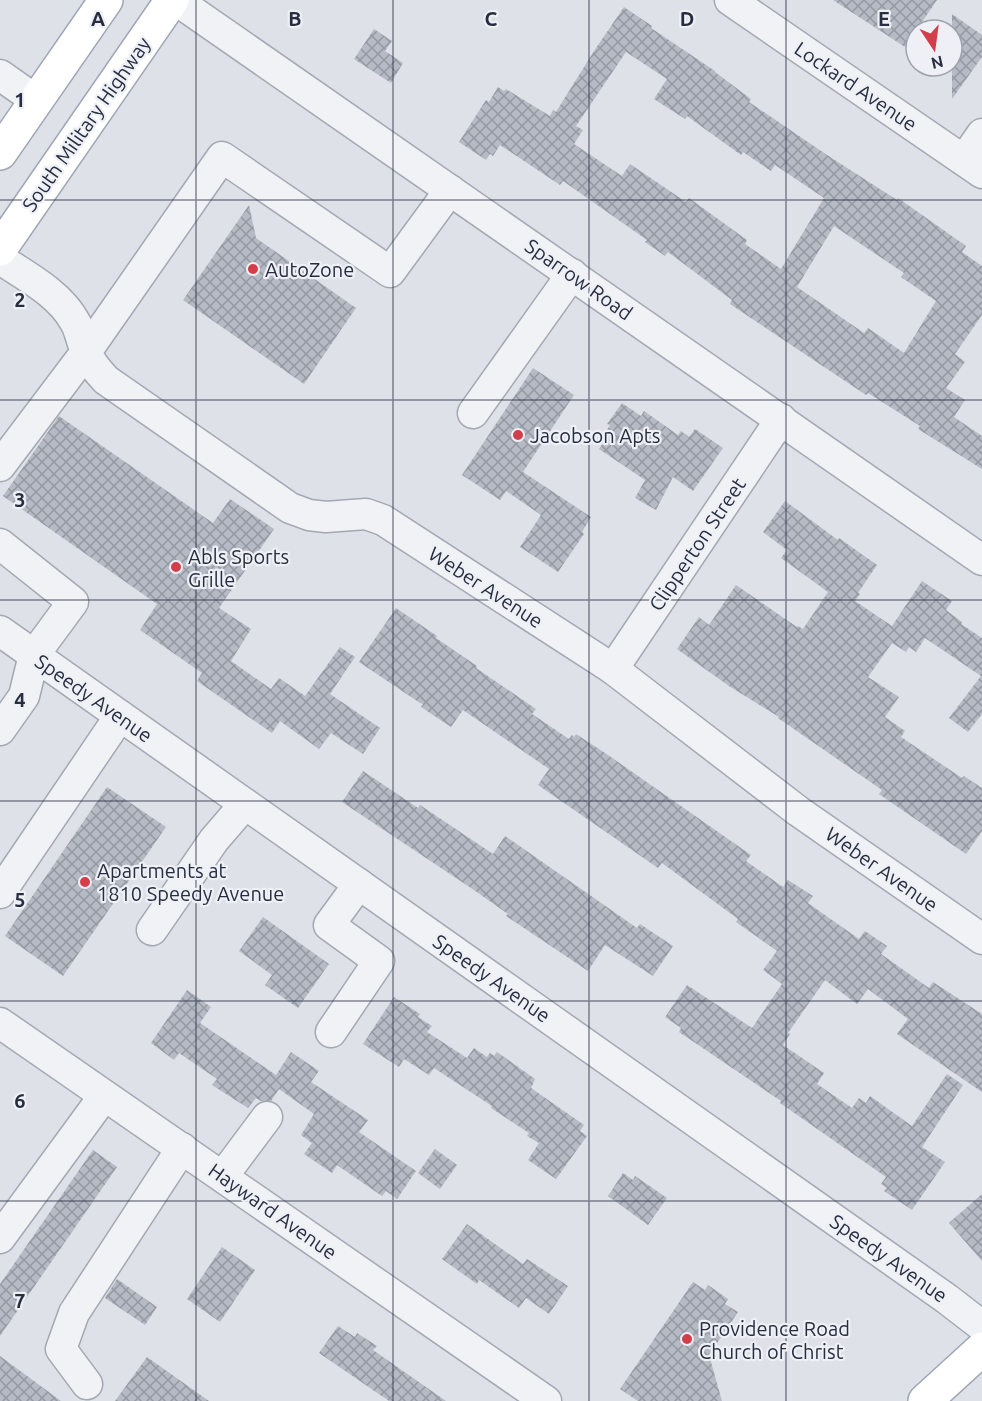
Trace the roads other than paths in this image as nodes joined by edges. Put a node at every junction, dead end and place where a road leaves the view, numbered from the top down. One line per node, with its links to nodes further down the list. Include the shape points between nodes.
1 (106, 0): 6 (main road)
2 (172, 0): 11 (main road, South Military Highway)
3 (176, 0): 10 (street, Sparrow Road)
4 (730, 0): 9 (street, Lockard Avenue)
5 (0, 75): 6 (street)
6 (37, 101): 8 (main road)
7 (982, 134): 9 (street)
8 (0, 153)
9 (973, 167)
10 (450, 190): 13 (street, Sparrow Road); 14 (street, via 390,272 222,157)
11 (0, 249)
12 (0, 260): 14 (street, Weber Avenue, via 44,288 67,311 76,323)
13 (572, 274): 15 (street); 16 (street, Sparrow Road)
14 (86, 352): 17 (street); 22 (street, Weber Avenue, via 105,380 290,508 309,515 366,514 382,520)
15 (473, 413)
16 (781, 419): 19 (street, Sparrow Road); 22 (street, Clipperton Street)
17 (0, 466)
18 (0, 544): 21 (street, via 73,603)
19 (982, 560)
20 (0, 631): 21 (street, Speedy Avenue)
21 (34, 655): 23 (street, Speedy Avenue); 24 (street, via 24,696)
22 (613, 669): 29 (street, Weber Avenue, via 798,811)
23 (120, 716): 25 (street, Speedy Avenue); 27 (street)
24 (3, 720)
25 (245, 804): 26 (street, Speedy Avenue); 28 (street, via 214,840)
26 (359, 884): 31 (street, via 329,925 380,961); 37 (street, Speedy Avenue)
27 (0, 892)
28 (152, 930)
29 (982, 939)
30 (0, 1023): 32 (street, Hayward Avenue)
31 (331, 1032)
32 (104, 1096): 34 (street, Hayward Avenue); 36 (street)
33 (267, 1117): 35 (street)
34 (182, 1148): 35 (street, Hayward Avenue); 39 (street, via 74,1313 61,1349)
35 (223, 1176): 40 (street, Hayward Avenue)
36 (0, 1238)
37 (982, 1326)
38 (982, 1349): 41 (main road)
39 (87, 1384)
40 (546, 1401)
41 (925, 1401)

